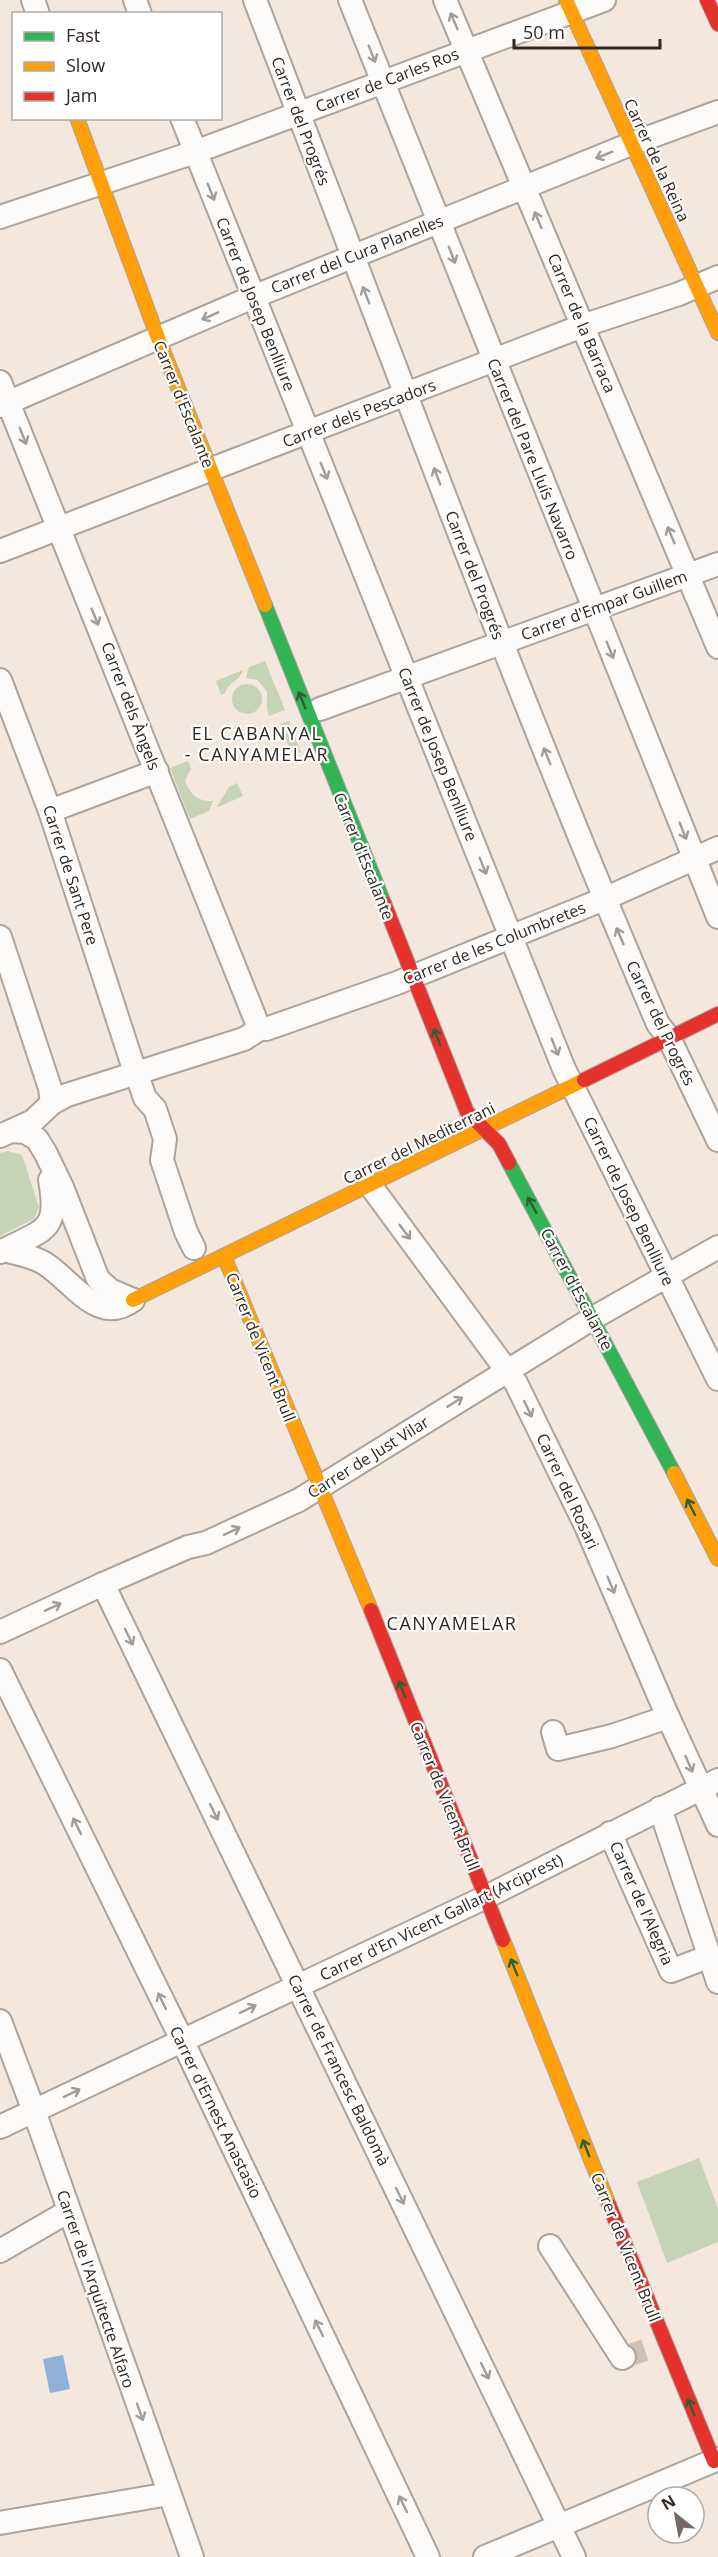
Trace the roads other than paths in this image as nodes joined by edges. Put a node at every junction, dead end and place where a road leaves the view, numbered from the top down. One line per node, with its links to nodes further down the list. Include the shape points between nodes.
1 (255, 0): 11 (street, Carrer del Progrés)
2 (350, 0): 9 (street, Carrer del Pare Lluís Navarro, one-way to 9)
3 (445, 0): 8 (street, Carrer de la Barraca, one-way to 3)
4 (604, 0): 6 (street, Carrer de Carles Ros)
5 (707, 0): 7 (street)
6 (569, 6): 8 (street, Carrer de Carles Ros); 14 (street, Carrer de la Reina)
7 (718, 24)
8 (466, 51): 9 (street, Carrer de Carles Ros); 17 (street, Carrer de la Barraca)
9 (383, 82): 11 (street, Carrer de Carles Ros); 19 (street, Carrer del Pare Lluís Navarro)
10 (718, 112): 14 (street, Carrer del Cura Planelles)
11 (298, 113): 15 (street, Carrer de Carles Ros); 20 (street, Carrer del Progrés)
12 (78, 120): 16 (street, Carrer d'Escalante)
13 (183, 120): 15 (street, Carrer de Josep Benlliure)
14 (631, 144): 17 (street, Carrer del Cura Planelles, one-way to 17); 22 (street, Carrer de la Reina)
15 (195, 152): 16 (street, Carrer de Carles Ros); 23 (street, Carrer de Josep Benlliure, one-way to 23)
16 (102, 184): 18 (street, Carrer de Carles Ros); 26 (street, Carrer d'Escalante)
17 (525, 187): 19 (street, Carrer del Cura Planelles); 24 (street, Carrer de la Barraca, one-way to 17)
18 (0, 217)
19 (439, 221): 20 (street, Carrer del Cura Planelles); 27 (street, Carrer del Pare Lluís Navarro, one-way to 27)
20 (352, 257): 23 (street, Carrer del Cura Planelles); 28 (street, Carrer del Progrés, one-way to 20)
21 (718, 278): 22 (street, Carrer dels Pescadors)
22 (697, 286): 24 (street, Carrer dels Pescadors); 25 (street, Carrer de la Reina)
23 (253, 297): 26 (street, Carrer del Cura Planelles, one-way to 26); 30 (street, Carrer de Josep Benlliure)
24 (582, 326): 27 (street, Carrer dels Pescadors); 35 (street, Carrer de la Barraca, one-way to 24)
25 (718, 333)
26 (158, 338): 29 (street, Carrer del Cura Planelles); 31 (street, Carrer d'Escalante)
27 (494, 360): 28 (street, Carrer dels Pescadors); 36 (street, Carrer del Pare Lluís Navarro)
28 (405, 394): 30 (street, Carrer dels Pescadors); 37 (street, Carrer del Progrés, one-way to 28)
29 (3, 397): 32 (street, Carrer dels Àngels, one-way to 32)
30 (308, 432): 31 (street, Carrer dels Pescadors); 39 (street, Carrer de Josep Benlliure, one-way to 39)
31 (211, 471): 32 (street, Carrer dels Pescadors); 50 (street, Carrer d'Escalante, one-way to 31)
32 (60, 528): 33 (street, Carrer dels Pescadors); 42 (street, Carrer dels Àngels, one-way to 42)
33 (0, 551)
34 (718, 564): 35 (street, Carrer d'Empar Guillem)
35 (688, 576): 36 (street, Carrer d'Empar Guillem); 38 (street, Carrer de la Barraca)
36 (594, 609): 37 (street, Carrer d'Empar Guillem); 45 (street, Carrer del Pare Lluís Navarro, one-way to 45)
37 (501, 642): 39 (street, Carrer d'Empar Guillem); 46 (street, Carrer del Progrés, one-way to 37)
38 (718, 647)
39 (408, 678): 41 (street, Carrer d'Empar Guillem); 49 (street, Carrer de Josep Benlliure, one-way to 49)
40 (0, 680): 43 (street, Carrer de Sant Pere)
41 (320, 709)
42 (156, 771): 43 (street); 52 (street, Carrer dels Àngels)
43 (50, 811): 54 (street, Carrer de Sant Pere)
44 (718, 848): 45 (street, Carrer de les Columbretes)
45 (693, 859): 46 (street, Carrer de les Columbretes); 47 (street, Carrer del Pare Lluís Navarro)
46 (604, 899): 49 (street, Carrer de les Columbretes); 53 (street, Carrer del Progrés, one-way to 46, via 658,1024)
47 (718, 917)
48 (0, 937): 56 (street)
49 (511, 937): 50 (street, Carrer de les Columbretes); 55 (street, Carrer de Josep Benlliure, one-way to 55)
50 (412, 977): 52 (street, Carrer de les Columbretes); 57 (street, Carrer d'Escalante, one-way to 50, via 467,1112)
51 (718, 1014): 53 (street, Carrer del Mediterrani)
52 (262, 1030): 54 (street, Carrer de les Columbretes)
53 (669, 1038): 55 (street, Carrer del Mediterrani); 59 (street, Carrer del Progrés)
54 (137, 1076): 56 (street, Carrer de les Columbretes); 63 (street, Carrer de Sant Pere, via 145,1098 155,1109 165,1139 162,1160)
55 (572, 1085): 57 (street, Carrer del Mediterrani); 66 (street, Carrer de Josep Benlliure)
56 (52, 1102): 58 (street, Carrer de les Columbretes, via 33,1121)
57 (483, 1129): 61 (street, Carrer del Mediterrani); 68 (street, Carrer d'Escalante, one-way to 57, via 499,1144)
58 (6, 1134): 60 (street, via 25,1132 37,1139)
59 (718, 1140)
60 (45, 1152): 64 (street, via 54,1203 49,1224); 67 (street, via 98,1279 110,1290)
61 (370, 1185): 65 (street, Carrer del Mediterrani); 69 (street, Carrer del Rosari, one-way to 69)
62 (718, 1247): 66 (street, Carrer de Just Vilar)
63 (194, 1248)
64 (2, 1251): 67 (street, via 43,1262 99,1307 113,1310)
65 (224, 1256): 67 (street, Carrer del Mediterrani); 71 (street, Carrer de Vicent Brull)
66 (666, 1275): 68 (street, Carrer de Just Vilar); 70 (street, Carrer de Josep Benlliure)
67 (133, 1300)
68 (593, 1318): 69 (street, Carrer de Just Vilar); 72 (street, Carrer d'Escalante, one-way to 68)
69 (508, 1370): 71 (street, Carrer de Just Vilar, one-way to 69); 76 (street, Carrer del Rosari, one-way to 76, via 586,1526)
70 (718, 1379)
71 (318, 1487): 73 (street, Carrer de Just Vilar, one-way to 71, via 206,1543 299,1500); 82 (street, Carrer de Vicent Brull, one-way to 71, via 335,1520)
72 (718, 1557)
73 (103, 1584): 74 (street, Carrer de Just Vilar, one-way to 73); 85 (street, Carrer de Francesc Baldomà, one-way to 85)
74 (0, 1632)
75 (0, 1670): 87 (street, Carrer d'Ernest Anastasio, one-way to 75)
76 (668, 1717): 77 (street, via 558,1749); 78 (street, Carrer del Rosari, one-way to 78)
77 (553, 1732)
78 (709, 1785): 79 (street, Carrer d'En Vicent Gallart (Arciprest)); 80 (street, Carrer del Rosari)
79 (660, 1808): 81 (street, Carrer d'En Vicent Gallart (Arciprest)); 83 (street)
80 (718, 1825)
81 (610, 1833): 82 (street, Carrer d'En Vicent Gallart (Arciprest)); 83 (street, Carrer de l'Alegria, via 671,1971)
82 (486, 1897): 85 (street, Carrer d'En Vicent Gallart (Arciprest)); 94 (street, Carrer de Vicent Brull, one-way to 82, via 658,2345)
83 (710, 1956): 84 (street)
84 (718, 1982)
85 (299, 1986): 87 (street, Carrer d'En Vicent Gallart (Arciprest), one-way to 85); 97 (street, Carrer de Francesc Baldomà, one-way to 97)
86 (0, 2021): 88 (street, Carrer de l'Arquitecte Alfaro)
87 (182, 2040): 88 (street, Carrer d'En Vicent Gallart (Arciprest), one-way to 87); 99 (street, Carrer d'Ernest Anastasio, one-way to 87)
88 (34, 2111): 89 (street, Carrer d'En Vicent Gallart (Arciprest)); 90 (street, Carrer de l'Arquitecte Alfaro)
89 (0, 2127)
90 (69, 2211): 92 (street); 95 (street, Carrer de l'Arquitecte Alfaro, one-way to 95)
91 (550, 2246): 93 (street)
92 (0, 2251)
93 (624, 2357)
94 (717, 2464): 97 (street)
95 (169, 2494): 96 (street); 98 (street, Carrer de l'Arquitecte Alfaro)
96 (0, 2523)
97 (560, 2527): 100 (street); 101 (street, Carrer de Francesc Baldomà)
98 (192, 2557)
99 (428, 2557)
100 (485, 2557)
101 (574, 2557)

